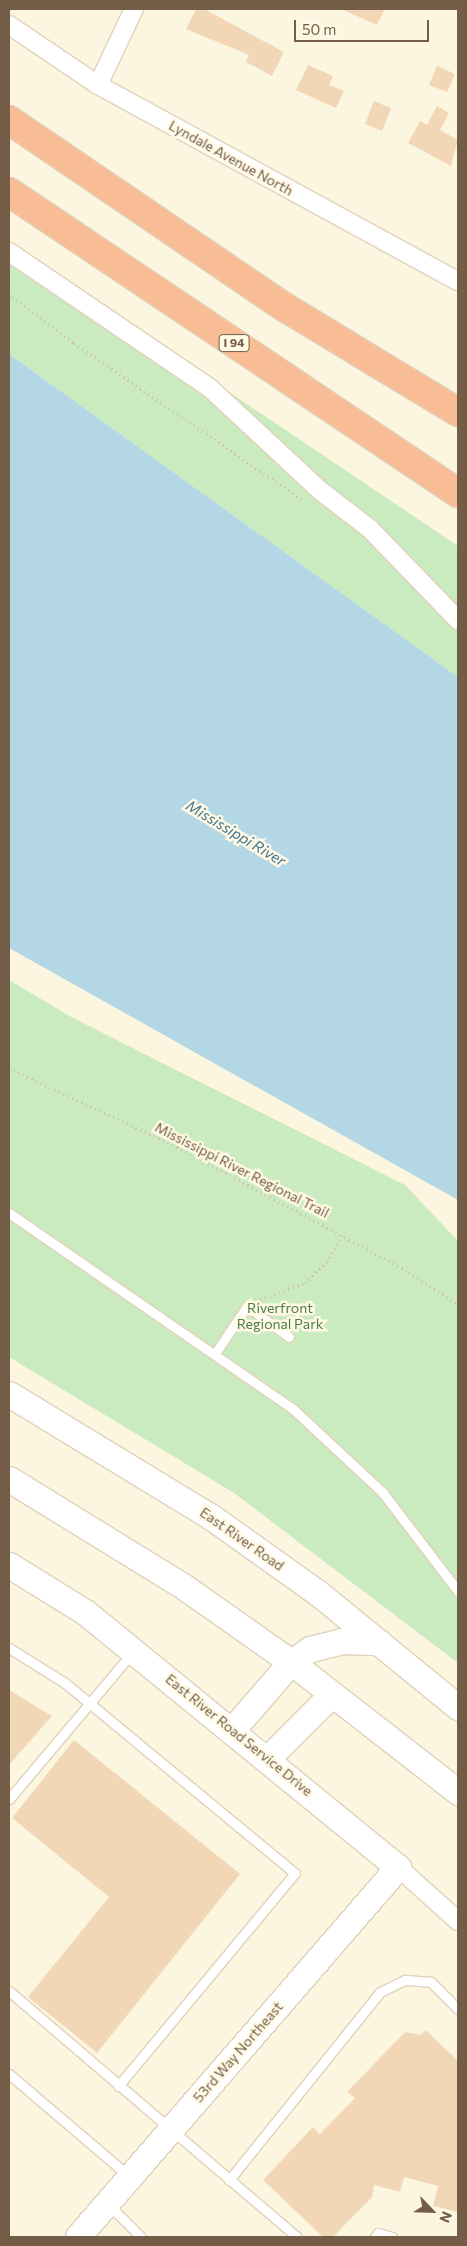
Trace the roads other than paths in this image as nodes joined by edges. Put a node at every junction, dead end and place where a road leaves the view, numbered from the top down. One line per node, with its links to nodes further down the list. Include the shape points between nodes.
1 (134, 9): 3 (street)
2 (9, 25): 3 (street, Lyndale Avenue North)
3 (98, 85): 7 (street, Lyndale Avenue North)
4 (9, 120): 8 (highway, via 286,308)
5 (9, 192): 9 (highway, I 94)
6 (9, 252): 10 (street, via 211,389 322,492 370,529)
7 (458, 281)
8 (458, 412)
9 (458, 493)
10 (458, 620)
11 (9, 1214): 13 (lane)
12 (288, 1337): 13 (lane, via 247,1306)
13 (216, 1352): 17 (lane, via 292,1408 353,1462)
14 (9, 1394): 18 (street, East River Road, via 210,1516)
15 (9, 1479): 21 (street, via 180,1584)
16 (9, 1565): 20 (street, East River Road Service Drive, via 85,1612)
17 (458, 1591)
18 (379, 1642): 21 (street, via 342,1641 310,1649); 24 (street, East River Road)
19 (9, 1648): 23 (lane, via 65,1683)
20 (134, 1651): 23 (lane); 25 (street, East River Road Service Drive)
21 (291, 1662): 22 (street); 25 (street)
22 (331, 1695): 26 (street); 27 (street)
23 (88, 1705): 28 (lane); 34 (lane, via 296,1873)
24 (458, 1707)
25 (232, 1730): 26 (street, East River Road Service Drive)
26 (268, 1758): 29 (street, East River Road Service Drive)
27 (458, 1792)
28 (9, 1799)
29 (398, 1867): 30 (street, East River Road Service Drive); 35 (street, 53rd Way Northeast)
30 (458, 1920)
31 (9, 1991): 34 (lane)
32 (458, 2009): 37 (lane, via 431,1982 405,1980 380,1992)
33 (9, 2074): 36 (lane)
34 (118, 2086): 35 (lane)
35 (170, 2130): 36 (street, 53rd Way Northeast); 37 (lane)
36 (130, 2177): 38 (street, 53rd Way Northeast)
37 (229, 2180): 41 (lane)
38 (107, 2203): 39 (street, 53rd Way Northeast); 40 (lane)
39 (78, 2237)
40 (141, 2237)
41 (297, 2237)
42 (375, 2237): 43 (lane, via 378,2233)
43 (392, 2237)

